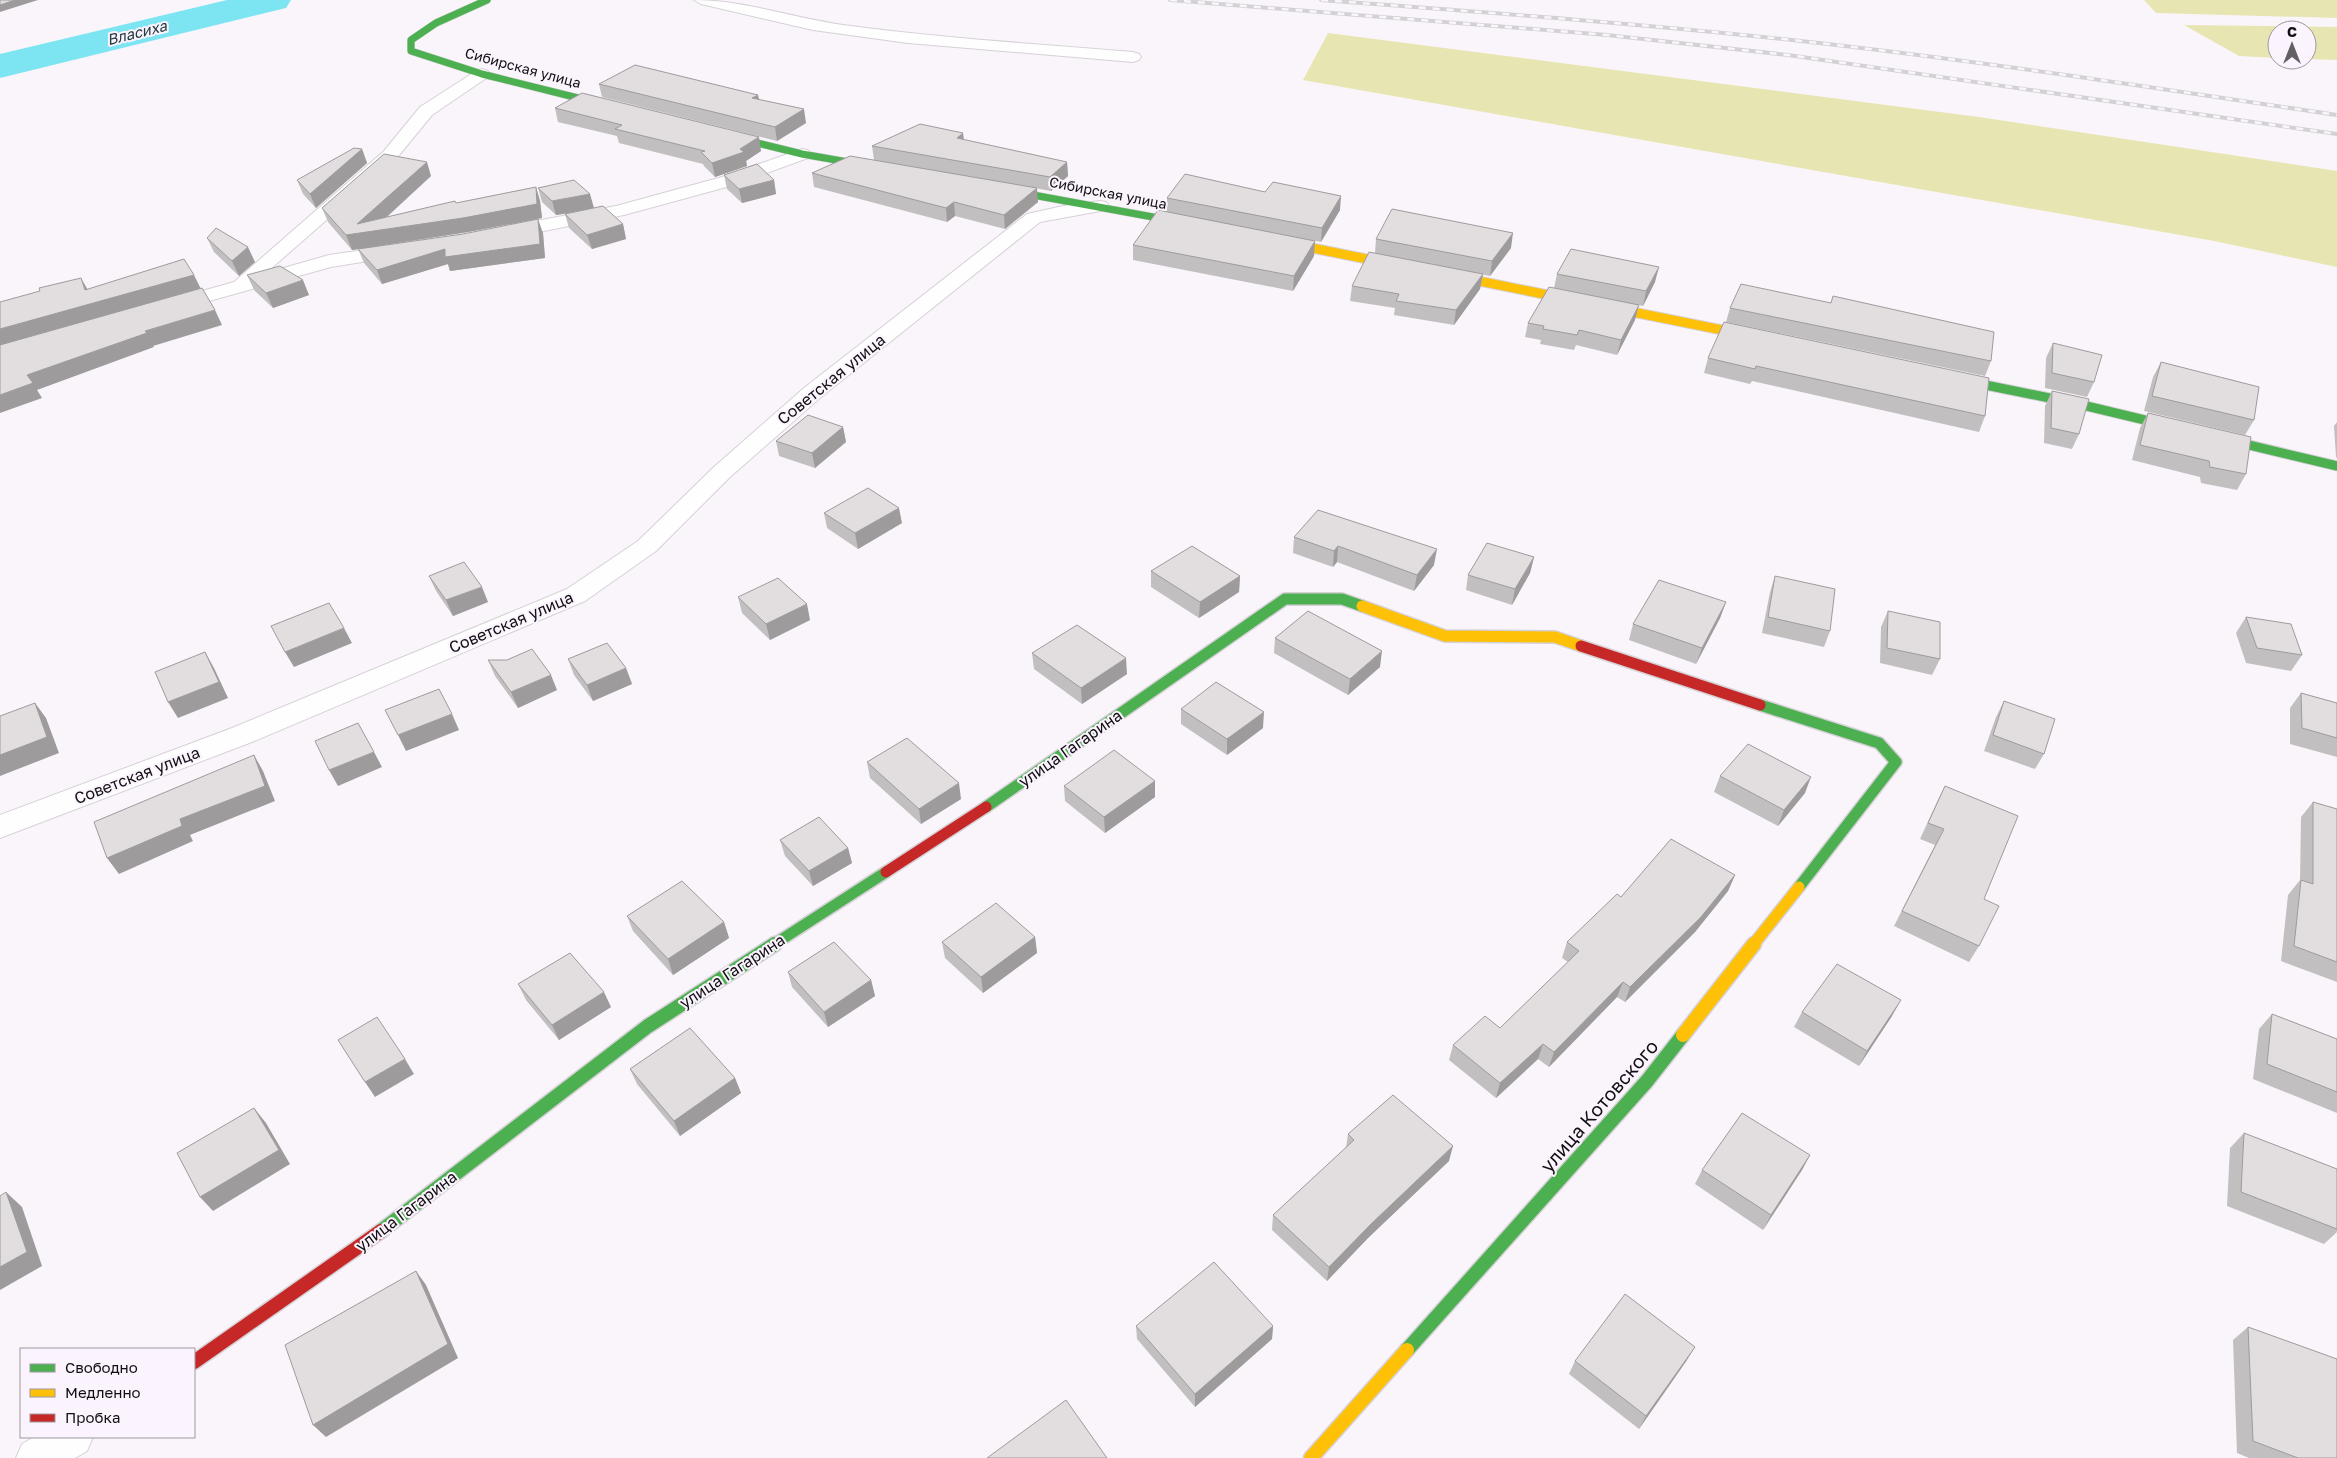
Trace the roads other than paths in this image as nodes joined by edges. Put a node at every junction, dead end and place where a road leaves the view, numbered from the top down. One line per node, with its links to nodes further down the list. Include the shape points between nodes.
1 (487, 0): 4 (street, Сибирская улица, via 436,23 411,40 411,51)
2 (701, 0): 3 (street, via 813,25 908,38)
3 (1133, 57)
4 (482, 74): 5 (street, Сибирская улица); 17 (street, via 426,112 390,155)
5 (618, 108)
6 (715, 132): 7 (street)
7 (802, 154): 8 (street); 12 (street, via 728,181 618,212)
8 (888, 169)
9 (984, 186): 10 (street, Сибирская улица)
10 (1100, 206): 11 (street, Сибирская улица); 23 (street, Советская улица, via 1034,218 812,393 722,472 647,546 576,595 242,735)
11 (1207, 227)
12 (487, 236)
13 (1266, 239): 15 (street)
14 (413, 248): 17 (street, via 329,261)
15 (1412, 268)
16 (1432, 272): 19 (street)
17 (239, 286): 18 (street)
18 (156, 310)
19 (1773, 340)
20 (1938, 375): 21 (street, via 2074,403)
21 (2337, 466)
22 (1896, 762): 24 (street, улица Гагарина, via 1879,742 1556,637 1444,636 1342,599 1284,599 969,819 648,1026 400,1218); 27 (street, улица Котовского, via 1647,1081)
23 (0, 827)
24 (195, 1361)
25 (71, 1438): 26 (street)
26 (36, 1458)
27 (1311, 1458)

